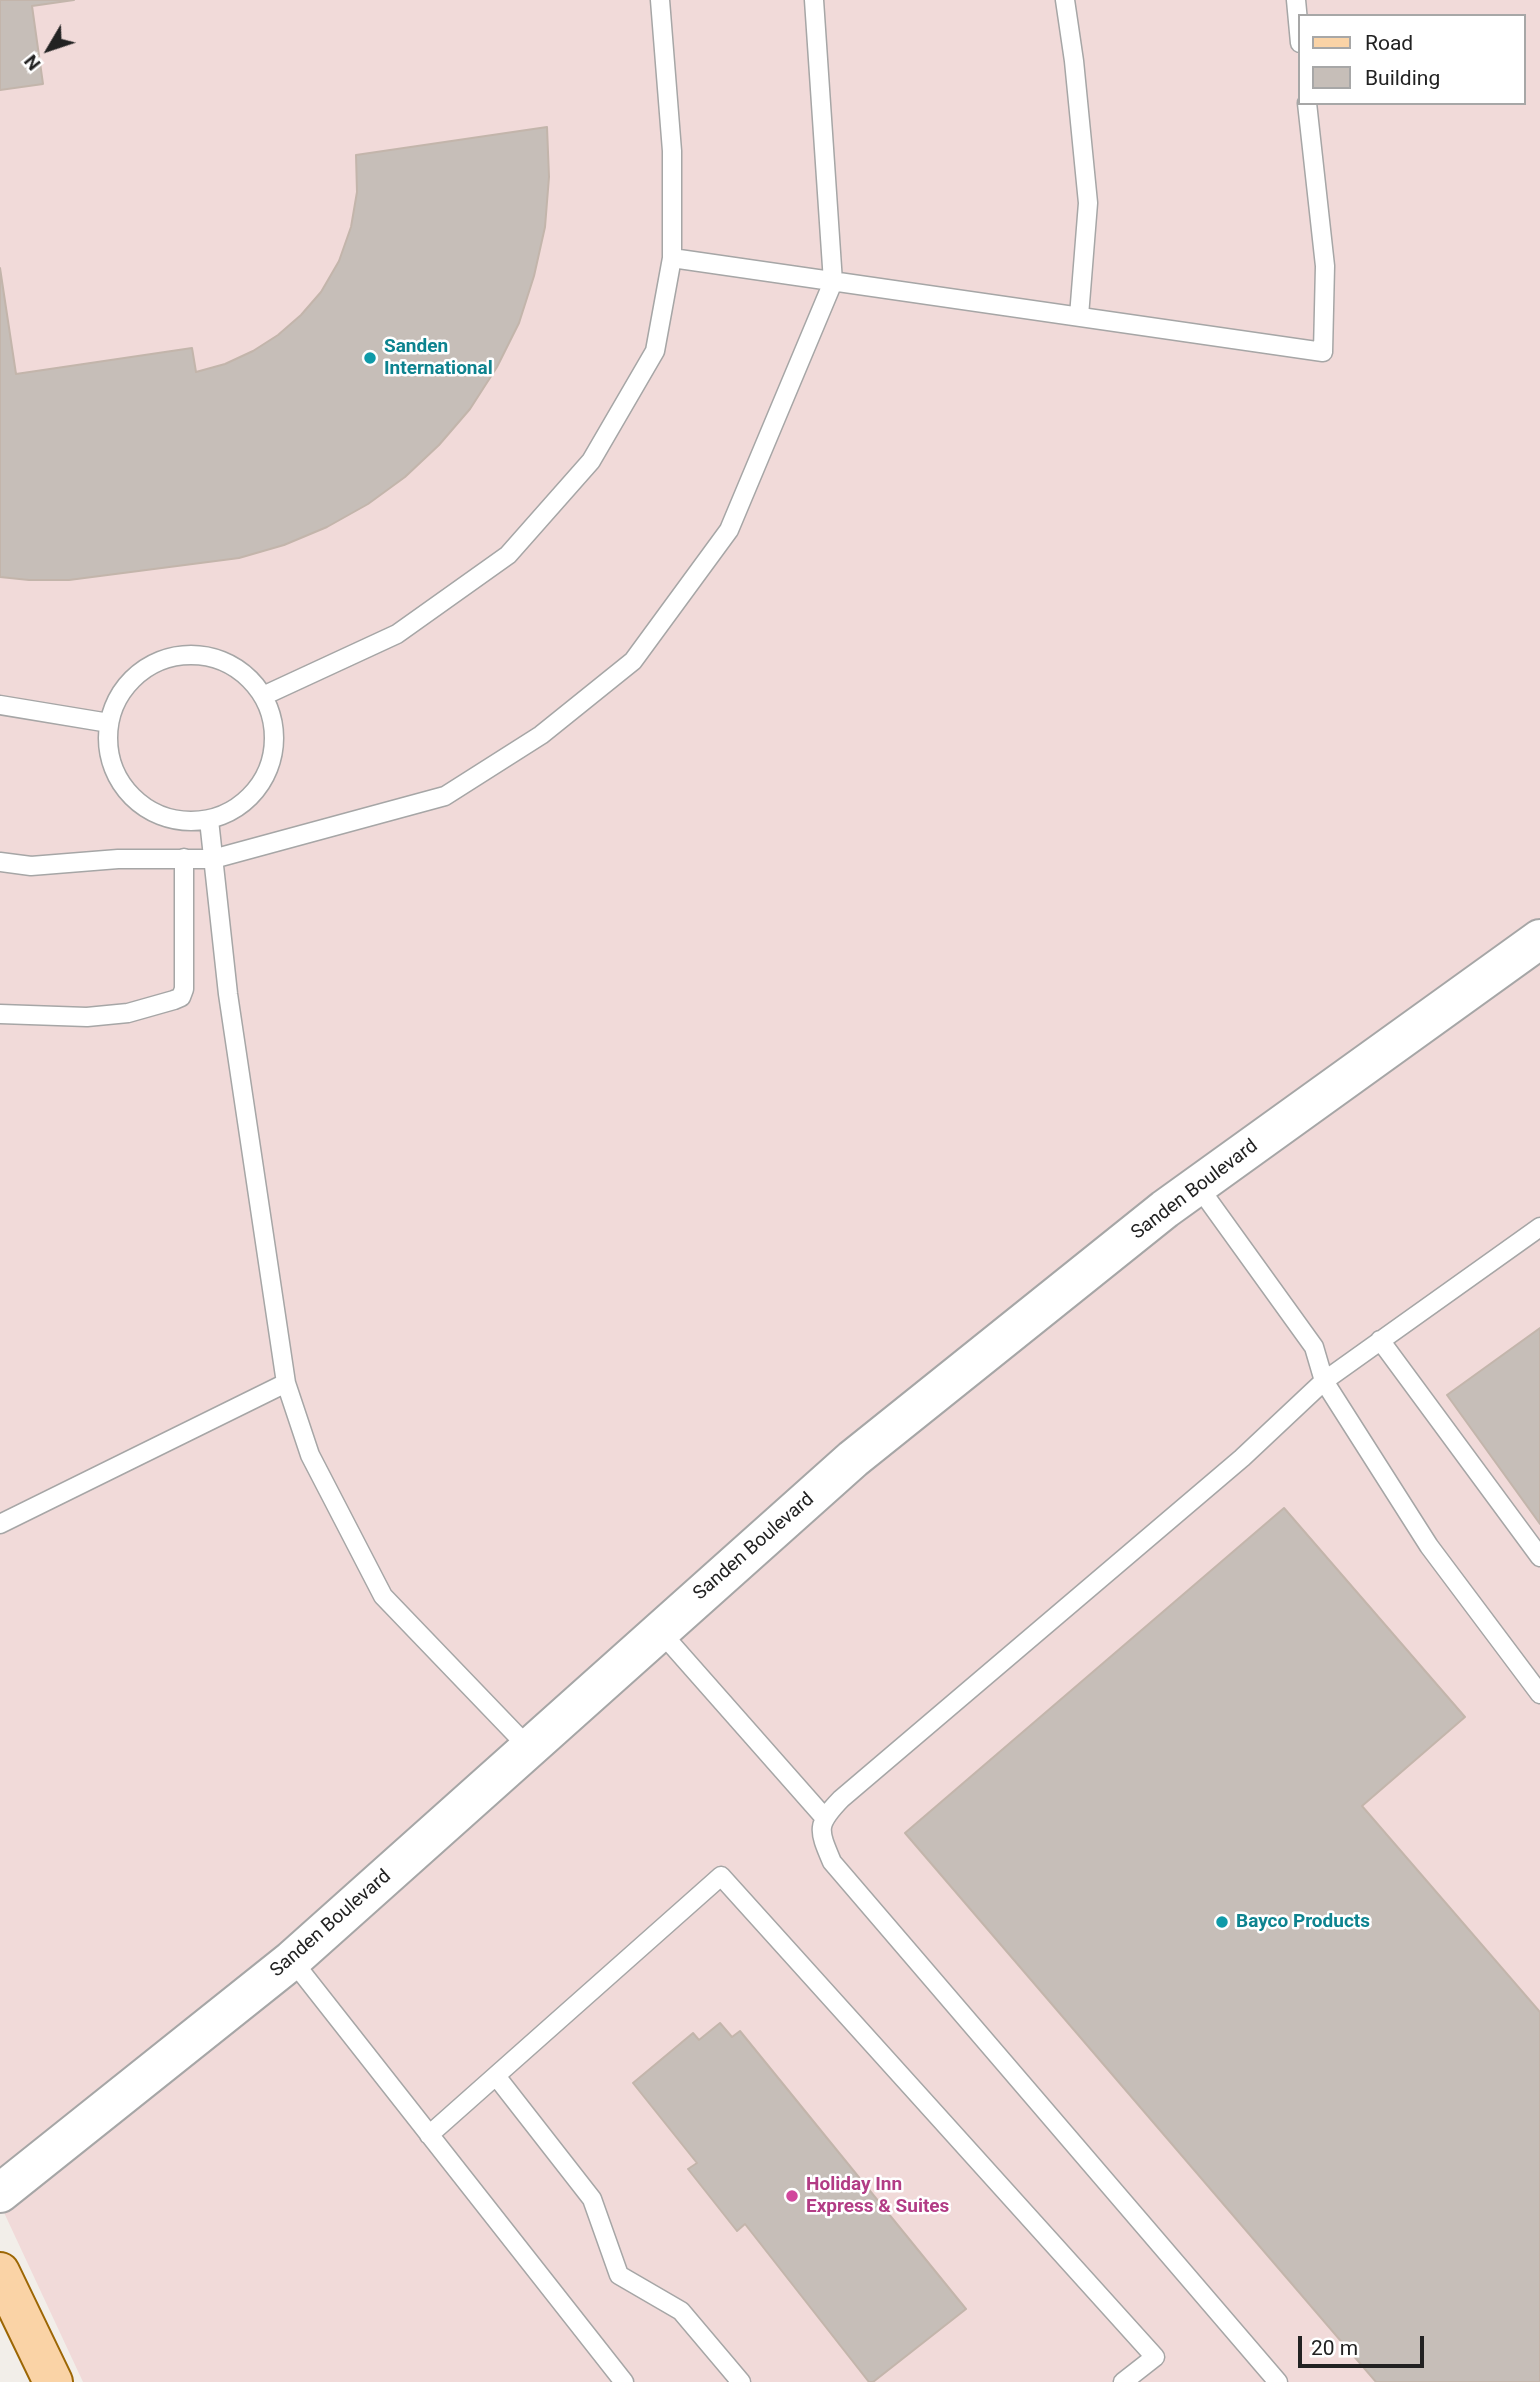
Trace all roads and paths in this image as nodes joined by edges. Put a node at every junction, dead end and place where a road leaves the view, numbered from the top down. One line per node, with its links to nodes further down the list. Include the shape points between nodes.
1 (660, 0): 7 (lane, via 672,151)
2 (814, 0): 8 (lane)
3 (1065, 0): 9 (lane, via 1088,203)
4 (1296, 0): 5 (lane)
5 (1298, 22)
6 (1307, 105): 9 (lane, via 1325,267 1323,352)
7 (673, 258): 8 (lane); 10 (lane, via 655,351 592,461 508,555 397,634)
8 (833, 282): 9 (lane); 15 (lane, via 729,530 633,661 541,735 445,796)
9 (1079, 316)
10 (263, 696): 12 (lane, via 247,676 226,662 202,655 176,656 152,664 132,679 117,699); 13 (lane, via 275,739 272,762 249,800)
11 (0, 705): 12 (lane)
12 (109, 723): 13 (lane, via 108,746 125,790 163,817)
13 (209, 820): 15 (lane)
14 (184, 859): 15 (lane); 16 (lane, via 31,866); 18 (lane, via 181,996 128,1013 88,1017)
15 (213, 859): 23 (lane, via 228,994)
16 (0, 862)
17 (1540, 939): 19 (street, Sanden Boulevard)
18 (0, 1014)
19 (1198, 1186): 22 (lane, via 1314,1347); 26 (street, Sanden Boulevard, via 853,1459)
20 (1540, 1227): 21 (lane)
21 (1380, 1340): 22 (lane); 25 (lane)
22 (1324, 1381): 27 (lane, via 1429,1546); 29 (lane, via 1242,1458)
23 (286, 1383): 24 (lane); 28 (lane, via 310,1455 383,1596)
24 (0, 1524)
25 (1540, 1557)
26 (659, 1630): 28 (street, Sanden Boulevard); 29 (lane)
27 (1540, 1694)
28 (530, 1749): 30 (street, Sanden Boulevard)
29 (824, 1817): 39 (lane, via 821,1837 832,1862)
30 (292, 1960): 32 (lane); 33 (street, Sanden Boulevard)
31 (496, 2076): 32 (lane); 37 (lane, via 592,2199 619,2275 681,2311); 38 (lane, via 721,1875 1155,2357)
32 (429, 2135): 36 (lane)
33 (0, 2193)
34 (0, 2272): 35 (main road)
35 (53, 2382)
36 (624, 2382)
37 (741, 2382)
38 (1123, 2382)
39 (1278, 2382)

